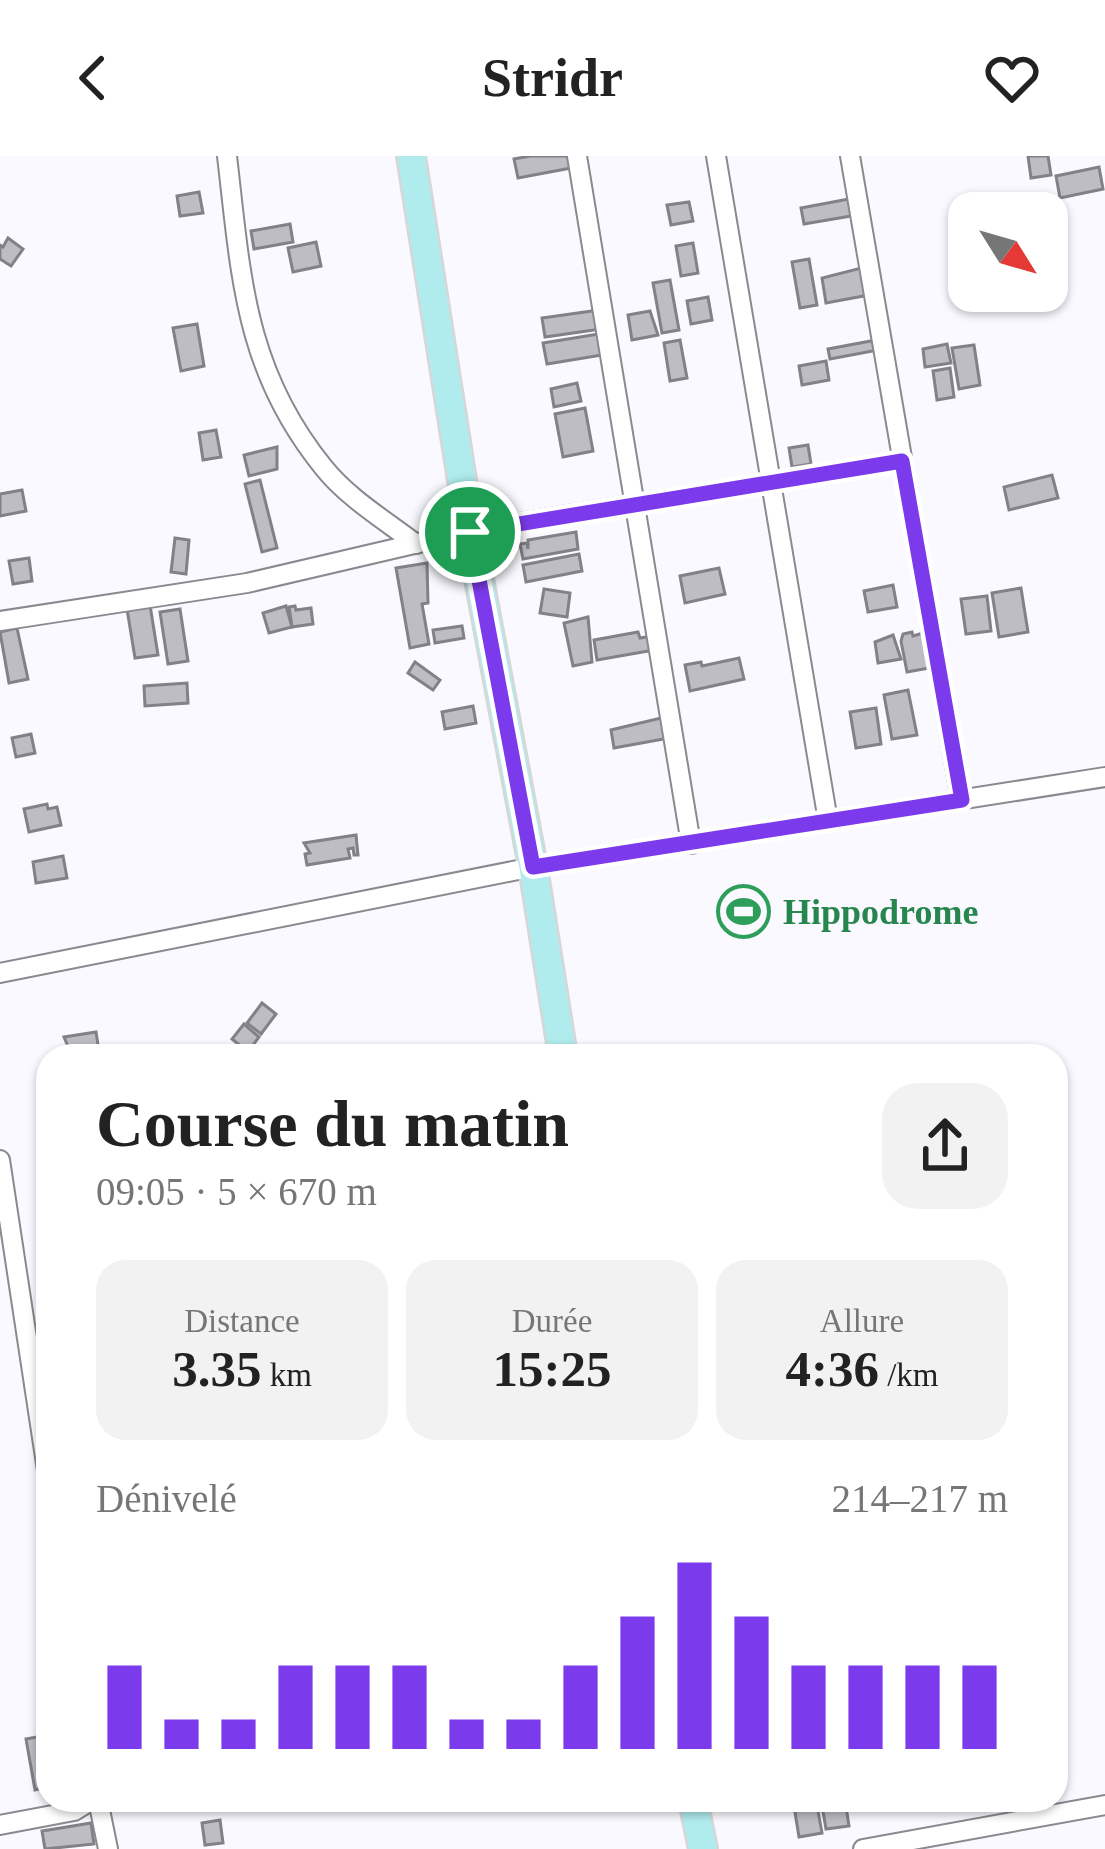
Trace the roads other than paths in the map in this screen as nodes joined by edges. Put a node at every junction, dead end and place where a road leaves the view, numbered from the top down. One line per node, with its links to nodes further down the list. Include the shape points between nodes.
1 (227, 156): 10 (street, via 245,309 262,363 325,470)
2 (411, 156): 9 (main road)
3 (577, 156): 8 (street)
4 (716, 156): 7 (street)
5 (850, 156): 6 (street)
6 (902, 461): 7 (street); 13 (street)
7 (771, 483): 8 (street); 14 (street)
8 (635, 505): 9 (street); 15 (street)
9 (470, 532): 10 (street); 16 (main road)
10 (416, 544): 11 (street, via 247,583)
11 (0, 621)
12 (1105, 777): 13 (street)
13 (962, 800): 14 (street)
14 (827, 821): 15 (street)
15 (691, 844): 16 (street)
16 (533, 867): 17 (street); 18 (main road)
17 (0, 974)
18 (561, 1044)
19 (0, 1160): 20 (street)
20 (36, 1398)
21 (1105, 1805): 26 (street)
22 (69, 1812): 27 (street)
23 (98, 1812): 28 (street)
24 (695, 1812): 29 (main road)
25 (1066, 1812): 30 (street)
26 (1068, 1812)
27 (0, 1825)
28 (108, 1849)
29 (703, 1849)
30 (863, 1849)

